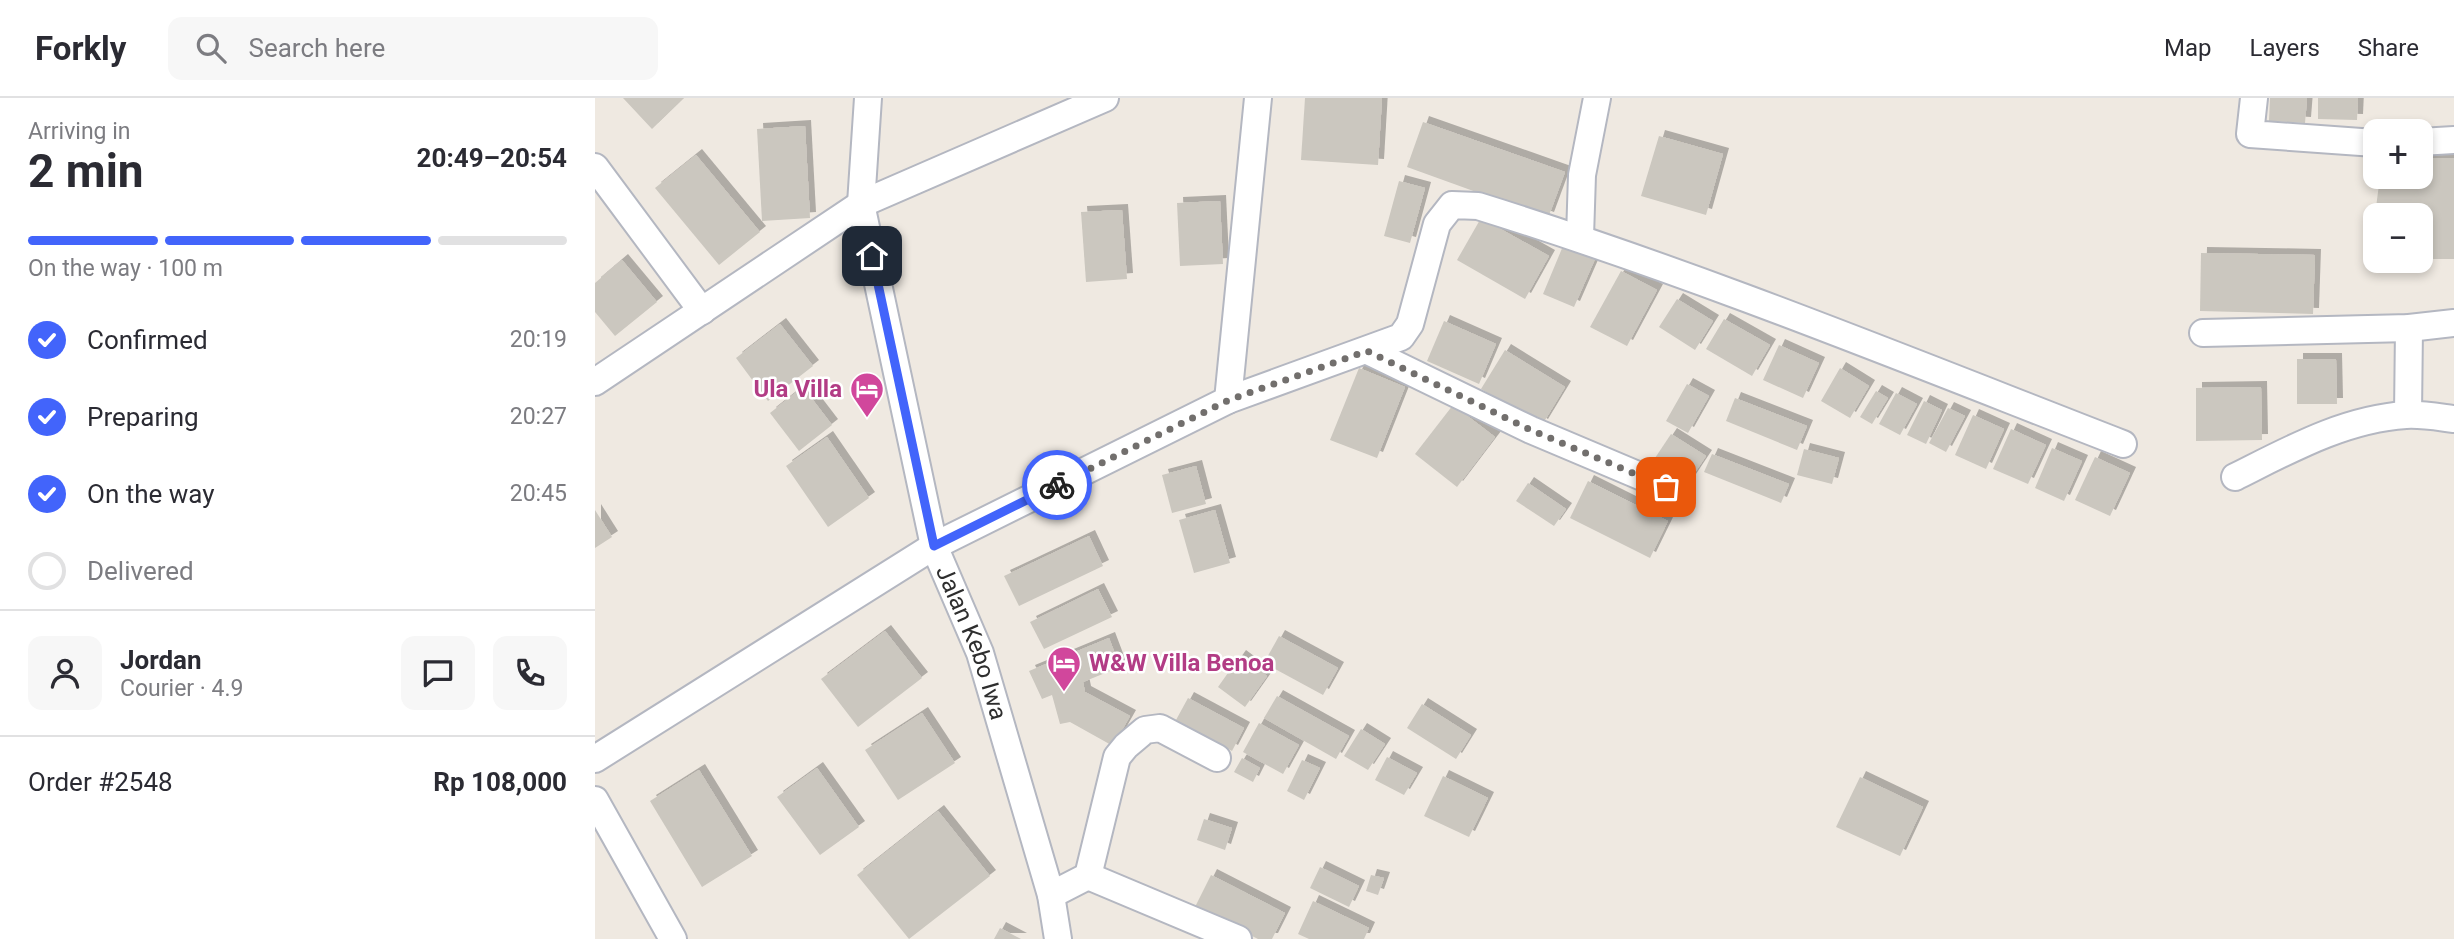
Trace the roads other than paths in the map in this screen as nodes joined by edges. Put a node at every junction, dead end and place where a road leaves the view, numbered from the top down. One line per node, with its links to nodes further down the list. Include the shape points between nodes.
1 (869, 98): 10 (street, Jalan Kebo Iwa)
2 (1105, 98): 10 (street)
3 (1258, 98): 18 (street)
4 (1598, 98): 11 (street, via 1581,175)
5 (2254, 98): 8 (street, via 2250,134)
6 (2454, 140): 7 (street)
7 (2433, 141)
8 (2363, 142)
9 (595, 166): 12 (street)
10 (861, 204): 12 (street); 24 (street, Jalan Kebo Iwa)
11 (1580, 237): 16 (street, via 1478,206 1452,205 1437,224 1410,324 1401,337); 21 (street)
12 (702, 311): 17 (street)
13 (2454, 323): 14 (street)
14 (2409, 328): 15 (street); 19 (street)
15 (2203, 333)
16 (1367, 351): 18 (street); 23 (street, via 1531,430)
17 (595, 382)
18 (1229, 400): 24 (street)
19 (2408, 414): 20 (street); 22 (street, via 2313,438)
20 (2454, 419)
21 (2123, 444)
22 (2235, 477)
23 (1666, 487)
24 (934, 546): 26 (street); 29 (street, Jalan Kebo Iwa, via 980,653)
25 (1217, 758): 28 (street, via 1160,728 1145,730 1126,746 1117,757)
26 (595, 759)
27 (595, 800): 30 (street)
28 (1088, 876): 29 (street); 32 (street)
29 (1051, 895): 31 (street, Jalan Kebo Iwa)
30 (673, 939)
31 (1058, 939)
32 (1238, 939)

